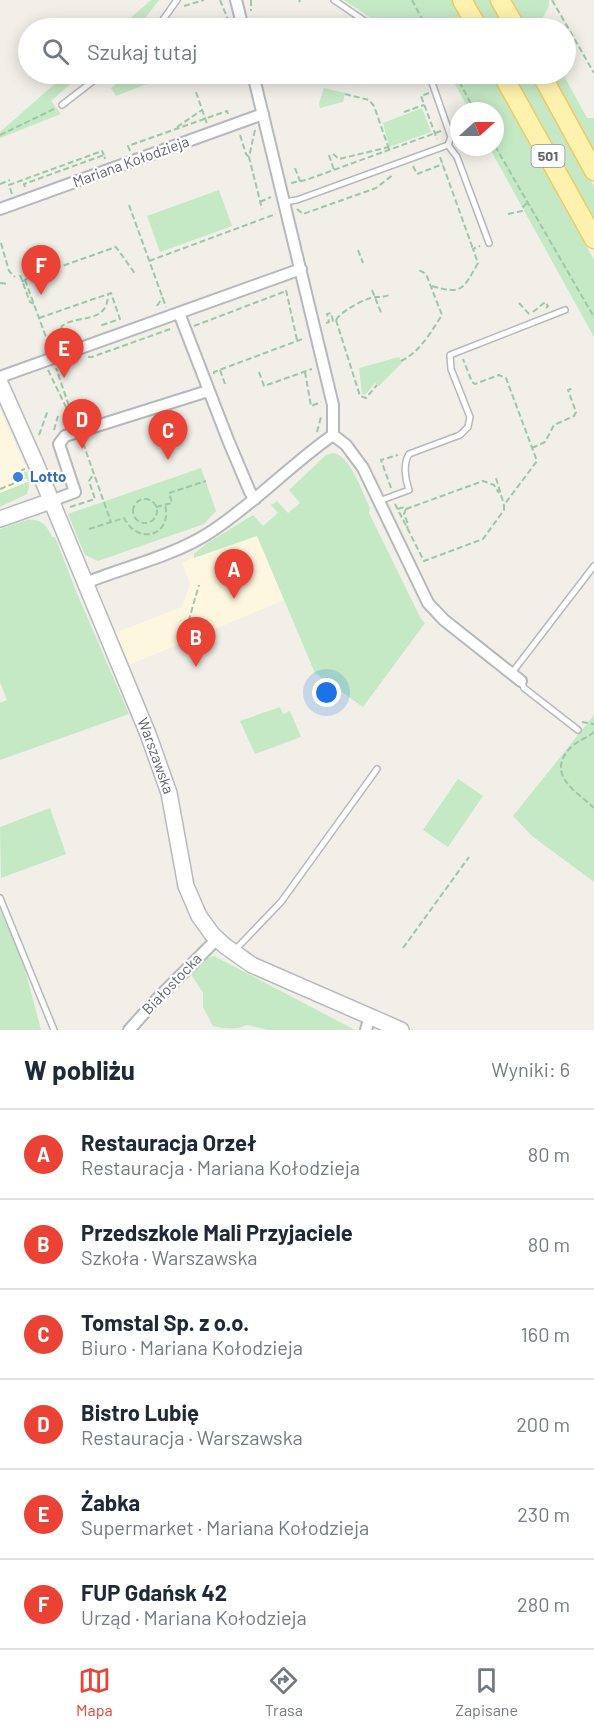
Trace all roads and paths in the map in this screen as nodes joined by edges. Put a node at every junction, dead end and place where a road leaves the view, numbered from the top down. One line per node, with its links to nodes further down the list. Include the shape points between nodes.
1 (177, 0): 11 (lane)
2 (204, 0): 10 (path)
3 (220, 0): 12 (path)
4 (236, 0): 13 (street)
5 (334, 0): 14 (lane)
6 (412, 0): 15 (path)
7 (462, 0): 16 (main road)
8 (500, 0): 17 (main road)
9 (552, 0): 18 (path)
10 (179, 8)
11 (164, 18)
12 (228, 18)
13 (240, 18)
14 (360, 18)
15 (422, 18)
16 (472, 18)
17 (510, 18)
18 (563, 18)
19 (576, 40): 20 (path)
20 (592, 67): 21 (path)
21 (594, 73)
22 (89, 84): 33 (lane)
23 (256, 84): 36 (street)
24 (432, 84): 40 (lane)
25 (460, 84): 31 (path)
26 (508, 84): 73 (main road, 501)
27 (546, 84): 59 (main road, 501)
28 (196, 92): 34 (path)
29 (429, 93): 32 (path, via 421,96)
30 (345, 94): 48 (path, via 369,100 374,106)
31 (470, 102)
32 (424, 104): 35 (path); 43 (path)
33 (62, 105): 44 (path)
34 (202, 110): 37 (path); 41 (path)
35 (404, 112)
36 (263, 114): 42 (street, Mariana Kołodzieja); 69 (street)
37 (205, 119): 38 (path, via 227,111); 41 (path); 42 (path)
38 (230, 120)
39 (256, 128): 52 (path)
40 (448, 129): 43 (path); 46 (lane, via 452,137)
41 (172, 130): 50 (path, via 128,146 131,154)
42 (210, 133): 70 (street, Mariana Kołodzieja)
43 (435, 134): 47 (path); 48 (path)
44 (0, 135)
45 (240, 135): 52 (path)
46 (448, 145): 47 (lane); 75 (lane, via 458,157)
47 (439, 148): 54 (path); 69 (lane, via 297,200)
48 (389, 149): 57 (path); 57 (path, via 339,159 331,154)
49 (104, 155): 53 (path); 64 (path, via 24,184); 65 (path, via 102,151 9,185 12,195)
50 (125, 156)
51 (501, 156): 67 (path)
52 (249, 157): 66 (path)
53 (106, 163)
54 (443, 164): 56 (path, via 417,174 413,166); 76 (path)
55 (295, 168): 61 (path)
56 (405, 169)
57 (334, 170): 61 (path)
58 (399, 171): 69 (path, via 375,188 303,214)
59 (594, 171)
60 (10, 180): 62 (path)
61 (300, 181): 63 (path)
62 (0, 183)
63 (288, 183)
64 (27, 191)
65 (20, 194)
66 (260, 202): 69 (path, via 274,194); 71 (path)
67 (527, 203): 72 (path, via 522,211); 103 (path)
68 (129, 205): 78 (path)
69 (285, 208): 78 (path); 80 (street)
70 (0, 209)
71 (262, 209)
72 (508, 214)
73 (594, 239)
74 (1, 243): 85 (path, via 9,271)
75 (489, 243): 76 (path)
76 (473, 249): 89 (path, via 478,263 464,286 450,292)
77 (358, 250): 79 (path)
78 (149, 261): 94 (path)
79 (363, 263)
80 (301, 269): 84 (street); 140 (street, via 333,405)
81 (419, 270): 89 (path, via 426,274)
82 (136, 274): 86 (path, via 116,247)
83 (20, 275): 86 (path)
84 (283, 275): 91 (path); 101 (street)
85 (15, 277)
86 (24, 281): 104 (path)
87 (0, 283): 88 (path)
88 (8, 284)
89 (430, 286): 118 (path, via 442,315 425,341)
90 (372, 290): 95 (path)
91 (286, 291): 107 (path, via 194,326 190,322); 110 (path)
92 (108, 294): 104 (path); 108 (path, via 111,293 120,319 102,325); 113 (path, via 106,307 92,318 62,326)
93 (390, 295): 95 (path)
94 (163, 297): 98 (path); 99 (path)
95 (375, 297): 102 (path); 105 (path, via 358,303)
96 (519, 303): 97 (path, via 531,315)
97 (542, 304)
98 (166, 305)
99 (157, 306)
100 (565, 310): 114 (lane)
101 (179, 313): 107 (street); 127 (street)
102 (382, 315)
103 (594, 317)
104 (39, 318): 112 (path)
105 (336, 320): 106 (path, via 333,321 331,313 327,314); 123 (path)
106 (329, 321)
107 (183, 324): 116 (path, via 92,357); 132 (street)
108 (103, 328)
109 (308, 337): 110 (path)
110 (297, 341): 115 (path)
111 (259, 348): 115 (path)
112 (50, 349)
113 (56, 351)
114 (451, 354): 142 (path, via 463,359 475,384 499,375 506,378); 150 (lane, via 451,369 470,417 468,427 460,435 409,454 409,490)
115 (261, 355): 121 (path)
116 (80, 356)
117 (313, 361): 126 (path, via 314,368)
118 (401, 361)
119 (48, 368): 120 (path, via 66,407 69,406)
120 (56, 369)
121 (220, 370): 124 (path); 129 (path)
122 (359, 370): 123 (path)
123 (352, 371): 130 (path, via 360,396 366,398)
124 (214, 372)
125 (259, 372): 126 (path, via 264,386)
126 (305, 372): 133 (path)
127 (0, 377)
128 (0, 383): 149 (street, Warszawska)
129 (225, 384)
130 (377, 385)
131 (574, 388): 142 (path, via 568,390 574,416 554,425 545,442)
132 (208, 391): 138 (street); 148 (street)
133 (311, 406): 134 (path); 135 (path, via 321,402)
134 (306, 408)
135 (321, 408)
136 (48, 410): 141 (path)
137 (321, 415): 139 (path)
138 (79, 432): 149 (street, via 65,436 59,444 75,492); 157 (path)
139 (317, 433)
140 (333, 435): 148 (street); 150 (street, via 356,458)
141 (36, 443)
142 (532, 448): 152 (path, via 537,461)
143 (24, 469): 146 (path, via 25,479)
144 (496, 478): 147 (path)
145 (206, 481): 151 (path, via 169,493 172,502)
146 (0, 489)
147 (499, 493): 152 (path); 155 (path, via 494,485 483,481)
148 (255, 500): 162 (street, via 195,541)
149 (51, 501): 156 (street); 162 (street, Warszawska)
150 (379, 501): 165 (street, via 428,603)
151 (165, 504): 153 (path); 157 (path, via 163,526 152,534 133,531 124,518)
152 (504, 505): 160 (path, via 483,538 424,561)
153 (156, 507): 153 (path, via 156,516 149,523 140,522 134,515 135,505 144,499)
154 (398, 509): 155 (path)
155 (405, 509): 158 (path)
156 (0, 519)
157 (111, 522): 159 (path)
158 (407, 528)
159 (89, 529)
160 (416, 546)
161 (594, 566): 165 (lane)
162 (85, 583): 173 (street, Warszawska, via 163,776 189,896 198,916)
163 (199, 585): 164 (path)
164 (186, 630)
165 (511, 674): 166 (street)
166 (521, 681): 167 (lane, via 524,688)
167 (578, 730)
168 (594, 732): 170 (path, via 571,747 560,765 565,781)
169 (376, 769): 175 (lane, via 281,902)
170 (594, 808)
171 (469, 857): 174 (path)
172 (0, 898): 177 (lane)
173 (217, 939): 175 (street, Warszawska); 178 (street, Białostocka)
174 (403, 948)
175 (233, 953): 176 (street, Warszawska)
176 (368, 1023): 179 (street, Warszawska)
177 (54, 1030)
178 (129, 1030)
179 (401, 1030)

